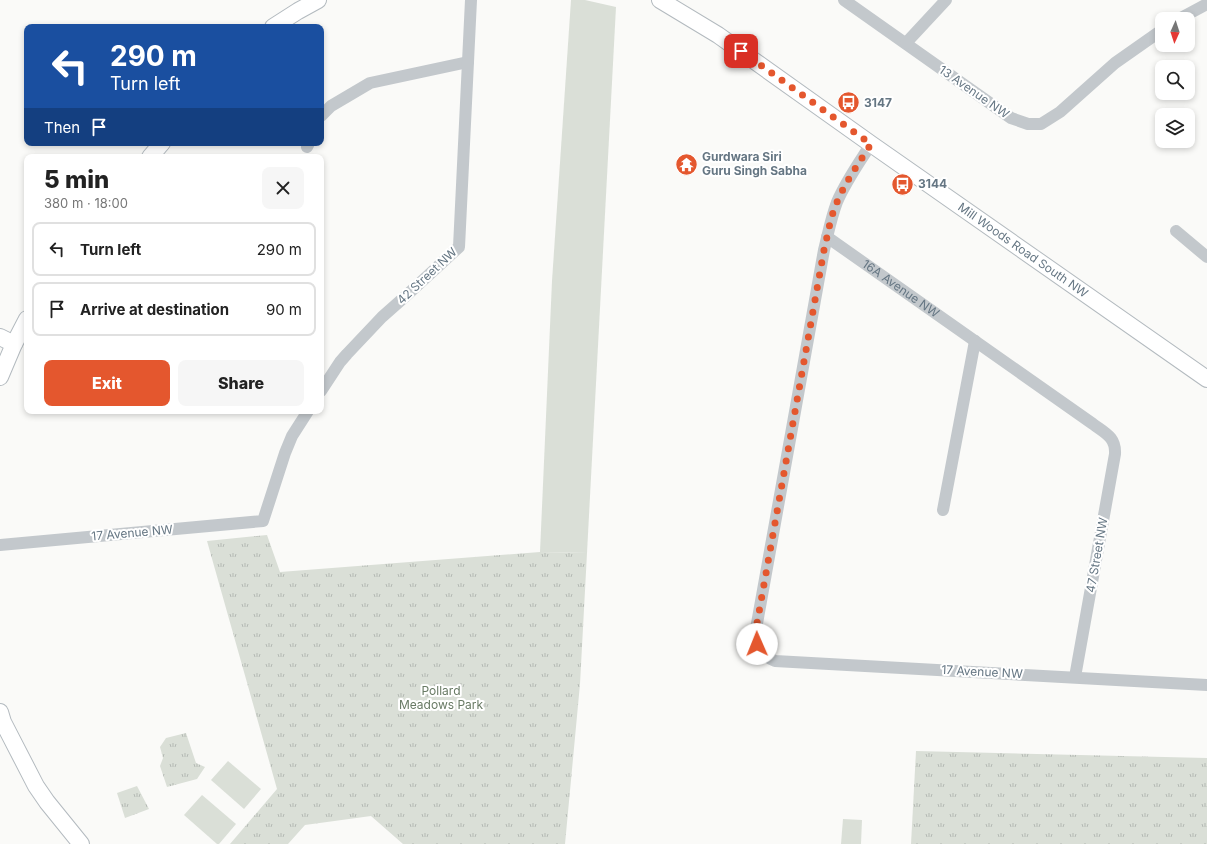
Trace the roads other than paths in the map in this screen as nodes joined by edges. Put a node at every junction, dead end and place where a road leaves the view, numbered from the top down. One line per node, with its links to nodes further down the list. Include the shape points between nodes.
1 (318, 0): 8 (street)
2 (471, 0): 11 (street, 42 Street NW)
3 (660, 0): 13 (street, Mill Woods Road South NW, via 718,35)
4 (844, 0): 10 (street, 13 Avenue NW)
5 (946, 0): 10 (street)
6 (1207, 4): 7 (street)
7 (1192, 12)
8 (278, 24)
9 (1155, 35): 10 (street, 13 Avenue NW, via 1115,63 1060,112 1041,124 1028,124 1011,118)
10 (906, 43)
11 (468, 62): 12 (street, via 370,83 331,106); 24 (street, 42 Street NW, via 459,247 382,317 340,362)
12 (324, 113)
13 (871, 144): 17 (street, via 841,193); 23 (street, Mill Woods Road South NW)
14 (159, 146): 15 (street)
15 (153, 154)
16 (1176, 231): 18 (street)
17 (827, 237): 21 (street, 16A Avenue NW); 29 (street, 17 Avenue NW, via 756,629 760,650 768,658 775,660)
18 (1207, 257)
19 (24, 322): 20 (street)
20 (7, 341): 22 (street)
21 (975, 341): 26 (street, 16A Avenue NW); 27 (street)
22 (0, 377)
23 (1207, 379)
24 (324, 386)
25 (306, 414): 28 (street, 17 Avenue NW, via 285,453 264,521)
26 (1108, 434): 29 (street, 47 Street NW, via 1114,442 1115,454)
27 (943, 510)
28 (0, 545)
29 (1075, 677): 30 (street, 17 Avenue NW)
30 (1207, 685)
31 (0, 712): 32 (street, via 36,786)
32 (81, 844)

